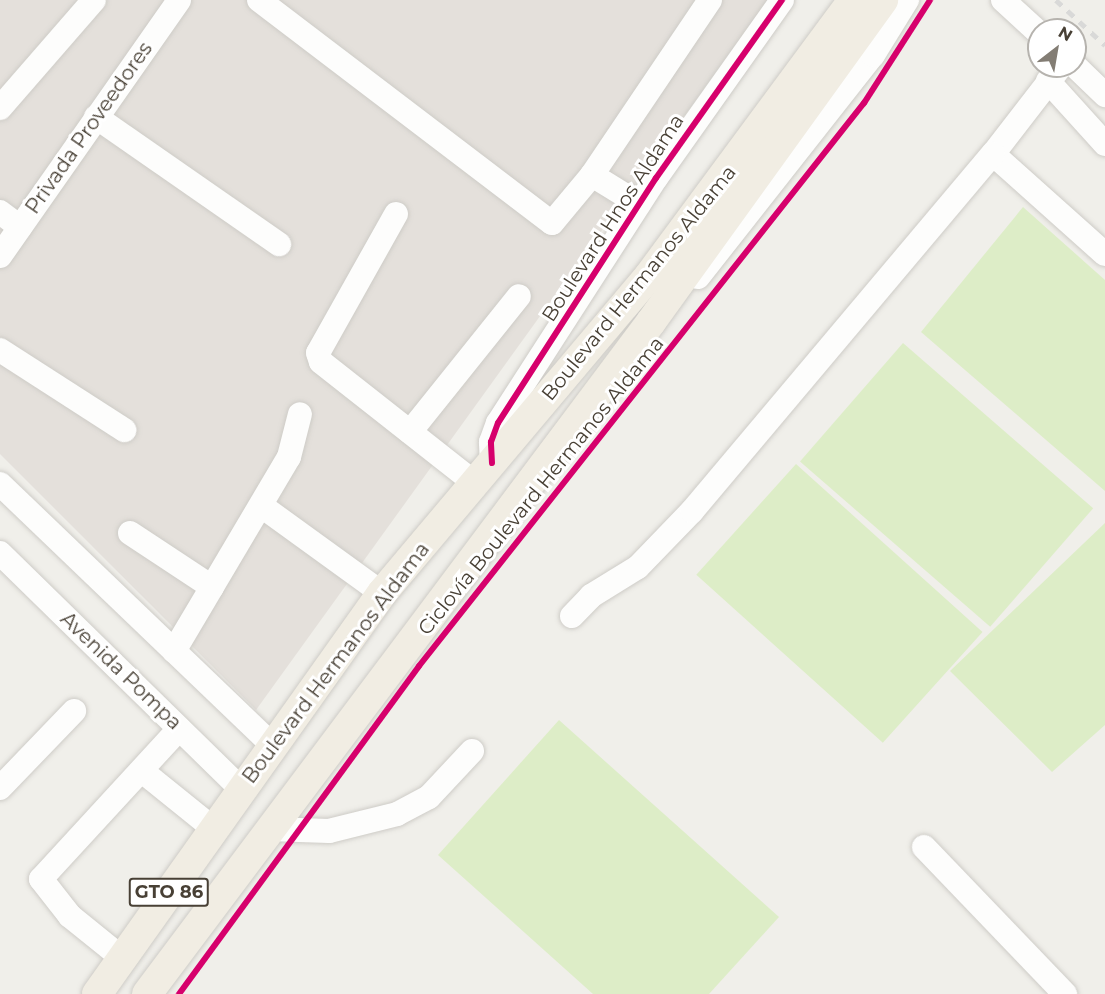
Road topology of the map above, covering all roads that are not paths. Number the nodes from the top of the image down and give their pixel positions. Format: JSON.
{"nodes":[{"id":1,"x":94,"y":0,"type":"edge"},
{"id":2,"x":179,"y":0,"type":"edge"},
{"id":3,"x":710,"y":0,"type":"edge"},
{"id":4,"x":782,"y":0,"type":"edge"},
{"id":5,"x":853,"y":0,"type":"edge"},
{"id":6,"x":883,"y":0,"type":"edge"},
{"id":7,"x":907,"y":0,"type":"edge"},
{"id":8,"x":1003,"y":0,"type":"edge"},
{"id":9,"x":257,"y":1,"type":"edge"},
{"id":10,"x":1027,"y":22,"type":"edge"},
{"id":11,"x":1051,"y":78,"type":"edge"},
{"id":12,"x":1057,"y":78,"type":"edge"},
{"id":13,"x":1087,"y":78,"type":"edge"},
{"id":14,"x":1105,"y":95,"type":"edge"},
{"id":15,"x":0,"y":108,"type":"edge"},
{"id":16,"x":96,"y":117,"type":"junction"},
{"id":17,"x":1105,"y":144,"type":"edge"},
{"id":18,"x":993,"y":154,"type":"junction"},
{"id":19,"x":592,"y":175,"type":"junction"},
{"id":20,"x":639,"y":204,"type":"junction"},
{"id":21,"x":0,"y":212,"type":"edge"},
{"id":22,"x":396,"y":214,"type":"dead end"},
{"id":23,"x":20,"y":227,"type":"junction"},
{"id":24,"x":279,"y":244,"type":"dead end"},
{"id":25,"x":1105,"y":254,"type":"edge"},
{"id":26,"x":0,"y":255,"type":"edge"},
{"id":27,"x":519,"y":296,"type":"dead end"},
{"id":28,"x":651,"y":322,"type":"junction"},
{"id":29,"x":0,"y":350,"type":"edge"},
{"id":30,"x":300,"y":414,"type":"dead end"},
{"id":31,"x":124,"y":430,"type":"dead end"},
{"id":32,"x":410,"y":432,"type":"junction"},
{"id":33,"x":483,"y":472,"type":"junction"},
{"id":34,"x":0,"y":484,"type":"edge"},
{"id":35,"x":263,"y":507,"type":"junction"},
{"id":36,"x":130,"y":533,"type":"dead end"},
{"id":37,"x":0,"y":553,"type":"edge"},
{"id":38,"x":212,"y":586,"type":"junction"},
{"id":39,"x":382,"y":593,"type":"junction"},
{"id":40,"x":572,"y":616,"type":"dead end"},
{"id":41,"x":174,"y":651,"type":"junction"},
{"id":42,"x":74,"y":711,"type":"dead end"},
{"id":43,"x":179,"y":729,"type":"junction"},
{"id":44,"x":472,"y":751,"type":"dead end"},
{"id":45,"x":258,"y":768,"type":"junction"},
{"id":46,"x":142,"y":771,"type":"junction"},
{"id":47,"x":0,"y":788,"type":"edge"},
{"id":48,"x":295,"y":794,"type":"junction"},
{"id":49,"x":269,"y":829,"type":"junction"},
{"id":50,"x":213,"y":830,"type":"junction"},
{"id":51,"x":924,"y":847,"type":"dead end"},
{"id":52,"x":122,"y":958,"type":"junction"},
{"id":53,"x":96,"y":994,"type":"edge"},
{"id":54,"x":147,"y":994,"type":"edge"},
{"id":55,"x":1065,"y":994,"type":"edge"}],
"edges":[{"from":1,"to":15,"type":"street"},
{"from":2,"to":16,"type":"street","name":"Privada Proveedores"},
{"from":3,"to":19,"type":"street"},
{"from":4,"to":20,"type":"street","name":"Boulevard Hnos Aldama"},
{"from":5,"to":33,"type":"main road","name":"Boulevard Hermanos Aldama","number":"GTO 86"},
{"from":6,"to":28,"type":"main road","name":"Boulevard Hermanos Aldama","number":"GTO 86"},
{"from":7,"to":28,"type":"street"},
{"from":8,"to":10,"type":"street"},
{"from":9,"to":19,"type":"street"},
{"from":11,"to":18,"type":"street"},
{"from":12,"to":17,"type":"street"},
{"from":13,"to":14,"type":"street"},
{"from":16,"to":23,"type":"street","name":"Privada Proveedores"},
{"from":16,"to":24,"type":"street"},
{"from":18,"to":25,"type":"street"},
{"from":18,"to":40,"type":"street"},
{"from":19,"to":20,"type":"street"},
{"from":20,"to":33,"type":"street","name":"Boulevard Hnos Aldama"},
{"from":21,"to":23,"type":"street"},
{"from":22,"to":32,"type":"street"},
{"from":23,"to":26,"type":"street","name":"Privada Proveedores"},
{"from":27,"to":32,"type":"street"},
{"from":28,"to":48,"type":"main road","name":"Boulevard Hermanos Aldama","number":"GTO 86"},
{"from":29,"to":31,"type":"street"},
{"from":30,"to":35,"type":"street"},
{"from":32,"to":33,"type":"street"},
{"from":33,"to":39,"type":"main road","name":"Boulevard Hermanos Aldama","number":"GTO 86"},
{"from":34,"to":41,"type":"street"},
{"from":35,"to":38,"type":"street"},
{"from":35,"to":39,"type":"street"},
{"from":36,"to":38,"type":"street"},
{"from":37,"to":43,"type":"street","name":"Avenida Pompa"},
{"from":38,"to":41,"type":"street"},
{"from":39,"to":45,"type":"main road","name":"Boulevard Hermanos Aldama","number":"GTO 86"},
{"from":41,"to":45,"type":"street"},
{"from":42,"to":47,"type":"street"},
{"from":43,"to":45,"type":"street","name":"Avenida Pompa"},
{"from":43,"to":46,"type":"street"},
{"from":44,"to":49,"type":"street"},
{"from":45,"to":48,"type":"main road"},
{"from":45,"to":50,"type":"main road","name":"Boulevard Hermanos Aldama","number":"GTO 86"},
{"from":46,"to":50,"type":"street"},
{"from":46,"to":52,"type":"street"},
{"from":48,"to":49,"type":"main road","name":"Boulevard Hermanos Aldama","number":"GTO 86"},
{"from":49,"to":54,"type":"main road","name":"Boulevard Hermanos Aldama","number":"GTO 86"},
{"from":50,"to":52,"type":"main road","name":"Boulevard Hermanos Aldama","number":"GTO 86"},
{"from":51,"to":55,"type":"street"},
{"from":52,"to":53,"type":"main road","name":"Boulevard Hermanos Aldama","number":"GTO 86"}]}
